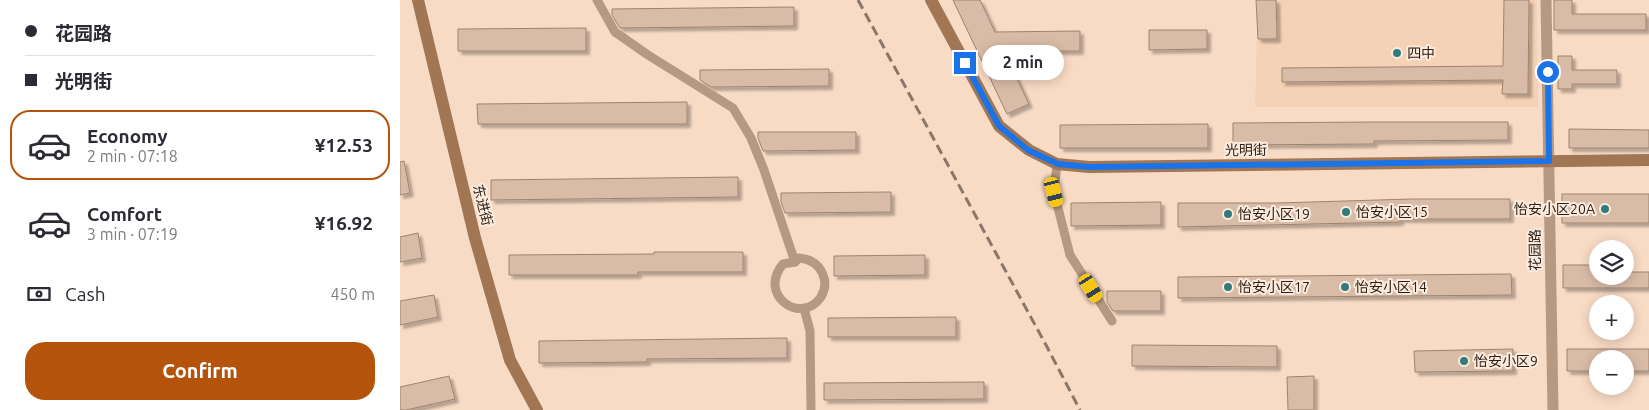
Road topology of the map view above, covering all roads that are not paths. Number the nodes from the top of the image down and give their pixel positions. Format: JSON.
{"nodes":[{"id":1,"x":418,"y":0,"type":"edge"},
{"id":2,"x":597,"y":0,"type":"edge"},
{"id":3,"x":931,"y":0,"type":"edge"},
{"id":4,"x":1546,"y":0,"type":"edge"},
{"id":5,"x":1649,"y":160,"type":"edge"},
{"id":6,"x":1549,"y":161,"type":"junction"},
{"id":7,"x":1058,"y":164,"type":"junction"},
{"id":8,"x":795,"y":262,"type":"junction"},
{"id":9,"x":804,"y":308,"type":"junction"},
{"id":10,"x":1112,"y":321,"type":"dead end"},
{"id":11,"x":537,"y":410,"type":"edge"},
{"id":12,"x":811,"y":410,"type":"edge"},
{"id":13,"x":1553,"y":410,"type":"edge"}],
"edges":[{"from":1,"to":11,"type":"main road","name":"东进街"},
{"from":2,"to":8,"type":"street"},
{"from":3,"to":7,"type":"main road","name":"光明街"},
{"from":4,"to":6,"type":"street","name":"花园路"},
{"from":5,"to":6,"type":"main road","name":"光明街"},
{"from":6,"to":7,"type":"main road","name":"光明街"},
{"from":6,"to":13,"type":"street","name":"花园路"},
{"from":7,"to":10,"type":"street"},
{"from":8,"to":9,"type":"street"},
{"from":8,"to":9,"type":"street"},
{"from":9,"to":12,"type":"street"}]}
